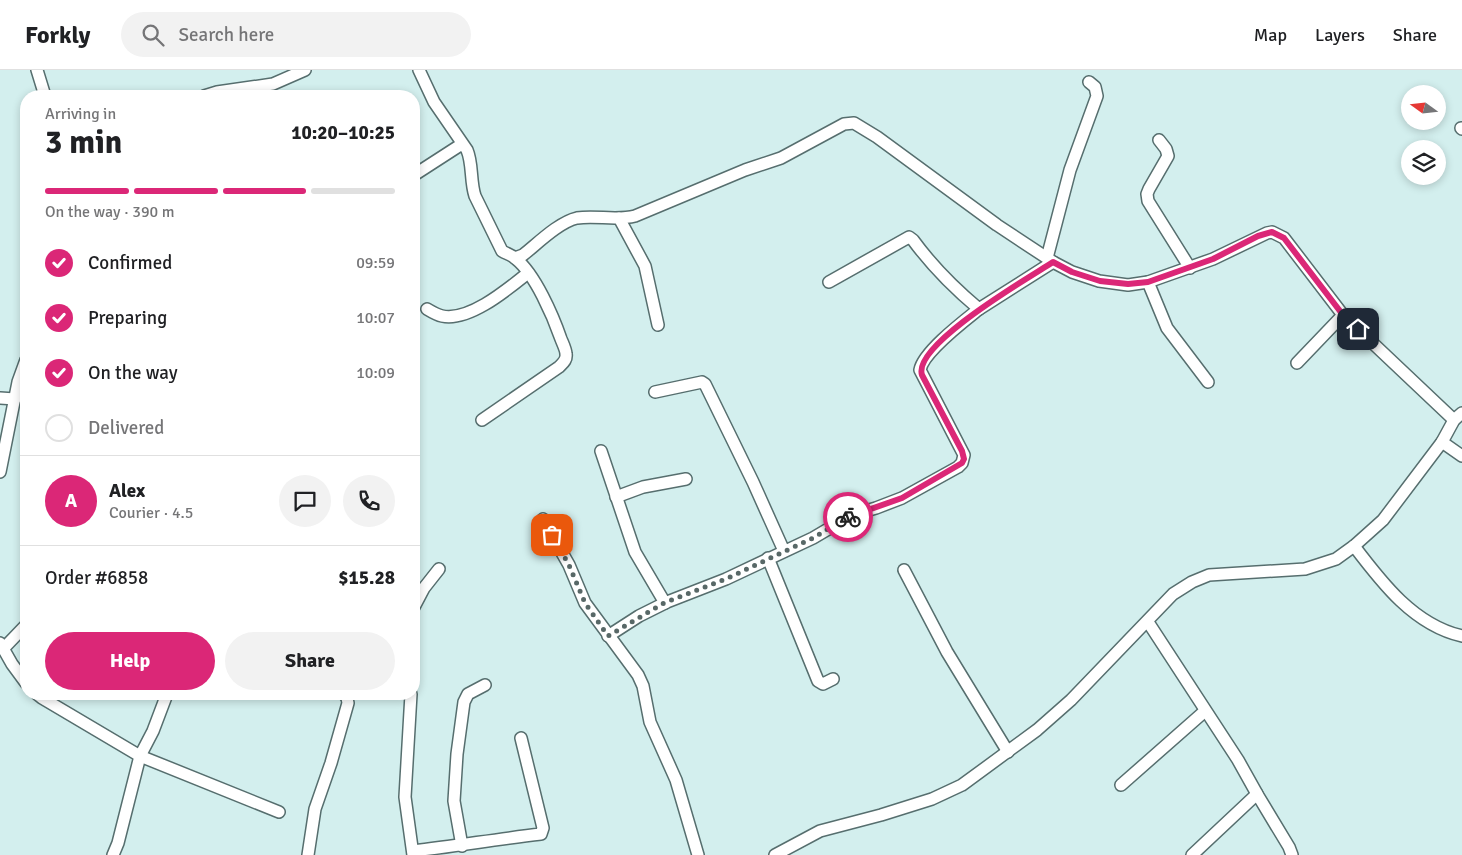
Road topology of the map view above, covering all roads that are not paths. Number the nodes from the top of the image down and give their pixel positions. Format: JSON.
{"nodes":[{"id":1,"x":38,"y":70,"type":"edge"},
{"id":2,"x":306,"y":70,"type":"edge"},
{"id":3,"x":419,"y":70,"type":"edge"},
{"id":4,"x":1089,"y":82,"type":"dead end"},
{"id":5,"x":43,"y":90,"type":"edge"},
{"id":6,"x":231,"y":90,"type":"edge"},
{"id":7,"x":1159,"y":140,"type":"dead end"},
{"id":8,"x":462,"y":144,"type":"junction"},
{"id":9,"x":420,"y":171,"type":"edge"},
{"id":10,"x":619,"y":218,"type":"junction"},
{"id":11,"x":515,"y":258,"type":"junction"},
{"id":12,"x":1050,"y":260,"type":"junction"},
{"id":13,"x":1190,"y":268,"type":"junction"},
{"id":14,"x":528,"y":273,"type":"junction"},
{"id":15,"x":830,"y":282,"type":"dead end"},
{"id":16,"x":1148,"y":282,"type":"junction"},
{"id":17,"x":427,"y":309,"type":"dead end"},
{"id":18,"x":979,"y":309,"type":"junction"},
{"id":19,"x":1343,"y":315,"type":"junction"},
{"id":20,"x":658,"y":325,"type":"dead end"},
{"id":21,"x":1297,"y":363,"type":"dead end"},
{"id":22,"x":20,"y":381,"type":"edge"},
{"id":23,"x":1208,"y":382,"type":"dead end"},
{"id":24,"x":655,"y":392,"type":"dead end"},
{"id":25,"x":0,"y":398,"type":"edge"},
{"id":26,"x":15,"y":398,"type":"junction"},
{"id":27,"x":1458,"y":416,"type":"edge"},
{"id":28,"x":482,"y":420,"type":"dead end"},
{"id":29,"x":1442,"y":442,"type":"junction"},
{"id":30,"x":601,"y":451,"type":"dead end"},
{"id":31,"x":1462,"y":456,"type":"edge"},
{"id":32,"x":0,"y":472,"type":"edge"},
{"id":33,"x":686,"y":479,"type":"dead end"},
{"id":34,"x":616,"y":497,"type":"junction"},
{"id":35,"x":543,"y":519,"type":"dead end"},
{"id":36,"x":1354,"y":546,"type":"junction"},
{"id":37,"x":784,"y":551,"type":"junction"},
{"id":38,"x":768,"y":558,"type":"junction"},
{"id":39,"x":439,"y":568,"type":"dead end"},
{"id":40,"x":904,"y":570,"type":"dead end"},
{"id":41,"x":420,"y":596,"type":"edge"},
{"id":42,"x":664,"y":603,"type":"junction"},
{"id":43,"x":1148,"y":622,"type":"junction"},
{"id":44,"x":20,"y":630,"type":"edge"},
{"id":45,"x":608,"y":636,"type":"junction"},
{"id":46,"x":1462,"y":636,"type":"edge"},
{"id":47,"x":1,"y":646,"type":"edge"},
{"id":48,"x":20,"y":675,"type":"edge"},
{"id":49,"x":833,"y":680,"type":"dead end"},
{"id":50,"x":485,"y":685,"type":"dead end"},
{"id":51,"x":45,"y":700,"type":"edge"},
{"id":52,"x":165,"y":700,"type":"edge"},
{"id":53,"x":347,"y":700,"type":"edge"},
{"id":54,"x":411,"y":700,"type":"edge"},
{"id":55,"x":1205,"y":711,"type":"junction"},
{"id":56,"x":520,"y":738,"type":"dead end"},
{"id":57,"x":1008,"y":752,"type":"junction"},
{"id":58,"x":140,"y":756,"type":"junction"},
{"id":59,"x":1120,"y":785,"type":"dead end"},
{"id":60,"x":1257,"y":794,"type":"junction"},
{"id":61,"x":279,"y":812,"type":"dead end"},
{"id":62,"x":462,"y":846,"type":"junction"},
{"id":63,"x":413,"y":853,"type":"edge"},
{"id":64,"x":113,"y":855,"type":"edge"},
{"id":65,"x":308,"y":855,"type":"edge"},
{"id":66,"x":698,"y":855,"type":"edge"},
{"id":67,"x":775,"y":855,"type":"edge"},
{"id":68,"x":1192,"y":855,"type":"edge"},
{"id":69,"x":1292,"y":855,"type":"edge"}],
"edges":[{"from":1,"to":5,"type":"street"},
{"from":2,"to":6,"type":"street"},
{"from":3,"to":8,"type":"street"},
{"from":4,"to":12,"type":"street"},
{"from":7,"to":13,"type":"street"},
{"from":8,"to":9,"type":"street"},
{"from":8,"to":11,"type":"street"},
{"from":10,"to":11,"type":"street"},
{"from":10,"to":12,"type":"street"},
{"from":10,"to":20,"type":"street"},
{"from":11,"to":14,"type":"street"},
{"from":12,"to":16,"type":"street"},
{"from":12,"to":18,"type":"street"},
{"from":13,"to":16,"type":"street"},
{"from":13,"to":19,"type":"street"},
{"from":14,"to":17,"type":"street"},
{"from":14,"to":28,"type":"street"},
{"from":15,"to":18,"type":"street"},
{"from":16,"to":23,"type":"street"},
{"from":18,"to":37,"type":"street"},
{"from":19,"to":21,"type":"street"},
{"from":19,"to":27,"type":"street"},
{"from":22,"to":26,"type":"street"},
{"from":24,"to":37,"type":"street"},
{"from":25,"to":26,"type":"street"},
{"from":26,"to":32,"type":"street"},
{"from":27,"to":29,"type":"street"},
{"from":29,"to":31,"type":"street"},
{"from":29,"to":36,"type":"street"},
{"from":30,"to":34,"type":"street"},
{"from":33,"to":34,"type":"street"},
{"from":34,"to":42,"type":"street"},
{"from":35,"to":45,"type":"street"},
{"from":36,"to":43,"type":"street"},
{"from":36,"to":46,"type":"street"},
{"from":37,"to":38,"type":"street"},
{"from":38,"to":42,"type":"street"},
{"from":38,"to":49,"type":"street"},
{"from":39,"to":41,"type":"street"},
{"from":40,"to":57,"type":"street"},
{"from":42,"to":45,"type":"street"},
{"from":43,"to":55,"type":"street"},
{"from":43,"to":57,"type":"street"},
{"from":44,"to":47,"type":"street"},
{"from":45,"to":66,"type":"street"},
{"from":47,"to":48,"type":"street"},
{"from":50,"to":62,"type":"street"},
{"from":51,"to":58,"type":"street"},
{"from":52,"to":58,"type":"street"},
{"from":53,"to":65,"type":"street"},
{"from":54,"to":63,"type":"street"},
{"from":55,"to":59,"type":"street"},
{"from":55,"to":60,"type":"street"},
{"from":56,"to":62,"type":"street"},
{"from":57,"to":67,"type":"street"},
{"from":58,"to":61,"type":"street"},
{"from":58,"to":64,"type":"street"},
{"from":60,"to":68,"type":"street"},
{"from":60,"to":69,"type":"street"},
{"from":62,"to":63,"type":"street"}]}
